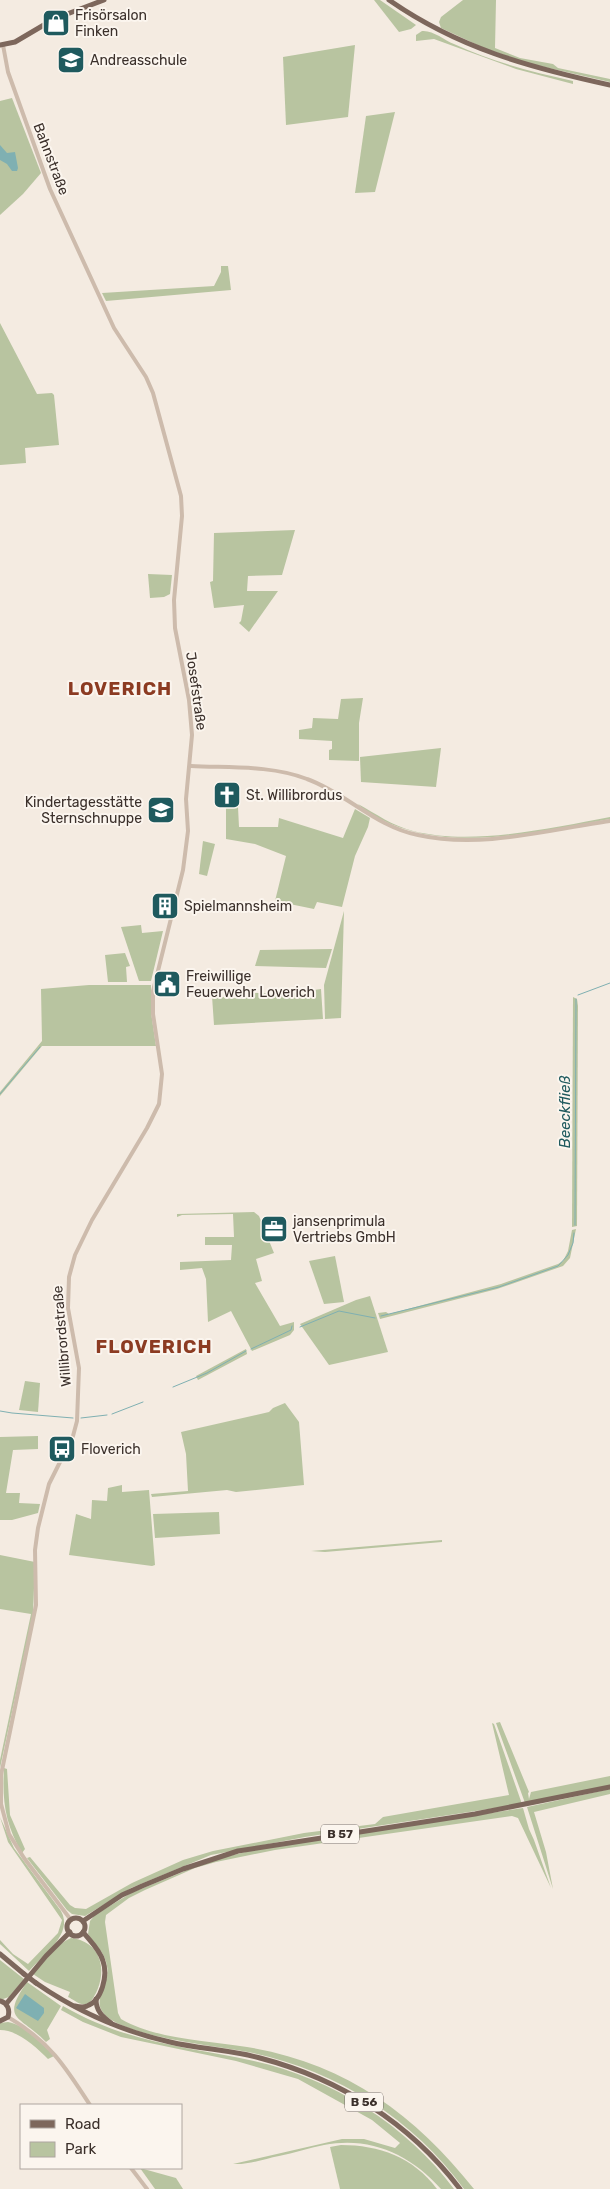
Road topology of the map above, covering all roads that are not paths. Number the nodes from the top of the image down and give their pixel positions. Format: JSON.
{"nodes":[{"id":1,"x":104,"y":0,"type":"edge"},
{"id":2,"x":389,"y":0,"type":"edge"},
{"id":3,"x":2,"y":45,"type":"edge"},
{"id":4,"x":610,"y":85,"type":"edge"},
{"id":5,"x":167,"y":443,"type":"joint"},
{"id":6,"x":191,"y":766,"type":"junction"},
{"id":7,"x":610,"y":821,"type":"edge"},
{"id":8,"x":156,"y":1030,"type":"joint"},
{"id":9,"x":610,"y":1787,"type":"edge"},
{"id":10,"x":71,"y":1920,"type":"junction"},
{"id":11,"x":83,"y":1921,"type":"junction"},
{"id":12,"x":70,"y":1932,"type":"junction"},
{"id":13,"x":83,"y":1932,"type":"junction"},
{"id":14,"x":0,"y":1954,"type":"edge"},
{"id":15,"x":96,"y":1999,"type":"junction"},
{"id":16,"x":0,"y":2001,"type":"edge"},
{"id":17,"x":6,"y":2004,"type":"junction"},
{"id":18,"x":70,"y":2005,"type":"junction"},
{"id":19,"x":8,"y":2017,"type":"junction"},
{"id":20,"x":0,"y":2021,"type":"edge"},
{"id":21,"x":116,"y":2027,"type":"junction"},
{"id":22,"x":89,"y":2104,"type":"edge"},
{"id":23,"x":132,"y":2169,"type":"edge"},
{"id":24,"x":147,"y":2189,"type":"edge"},
{"id":25,"x":460,"y":2189,"type":"edge"}],
"edges":[{"from":1,"to":3,"type":"main road"},
{"from":2,"to":4,"type":"main road"},
{"from":3,"to":5,"type":"street","name":"Bahnstraße"},
{"from":5,"to":6,"type":"street","name":"Josefstraße"},
{"from":6,"to":7,"type":"street"},
{"from":6,"to":8,"type":"street","name":"Josefstraße"},
{"from":8,"to":10,"type":"street","name":"Willibrordstraße"},
{"from":9,"to":11,"type":"main road","number":"B 57"},
{"from":10,"to":11,"type":"main road"},
{"from":10,"to":12,"type":"main road"},
{"from":11,"to":13,"type":"main road"},
{"from":12,"to":13,"type":"main road"},
{"from":12,"to":17,"type":"main road"},
{"from":13,"to":15,"type":"main road"},
{"from":14,"to":18,"type":"main road","number":"B 56","bridge":true},
{"from":15,"to":18,"type":"main road"},
{"from":15,"to":21,"type":"main road","number":"B 56"},
{"from":16,"to":17,"type":"main road"},
{"from":17,"to":19,"type":"main road"},
{"from":18,"to":21,"type":"main road","number":"B 56"},
{"from":19,"to":20,"type":"main road"},
{"from":19,"to":22,"type":"street"},
{"from":21,"to":25,"type":"main road","number":"B 56"},
{"from":23,"to":24,"type":"street"}]}
